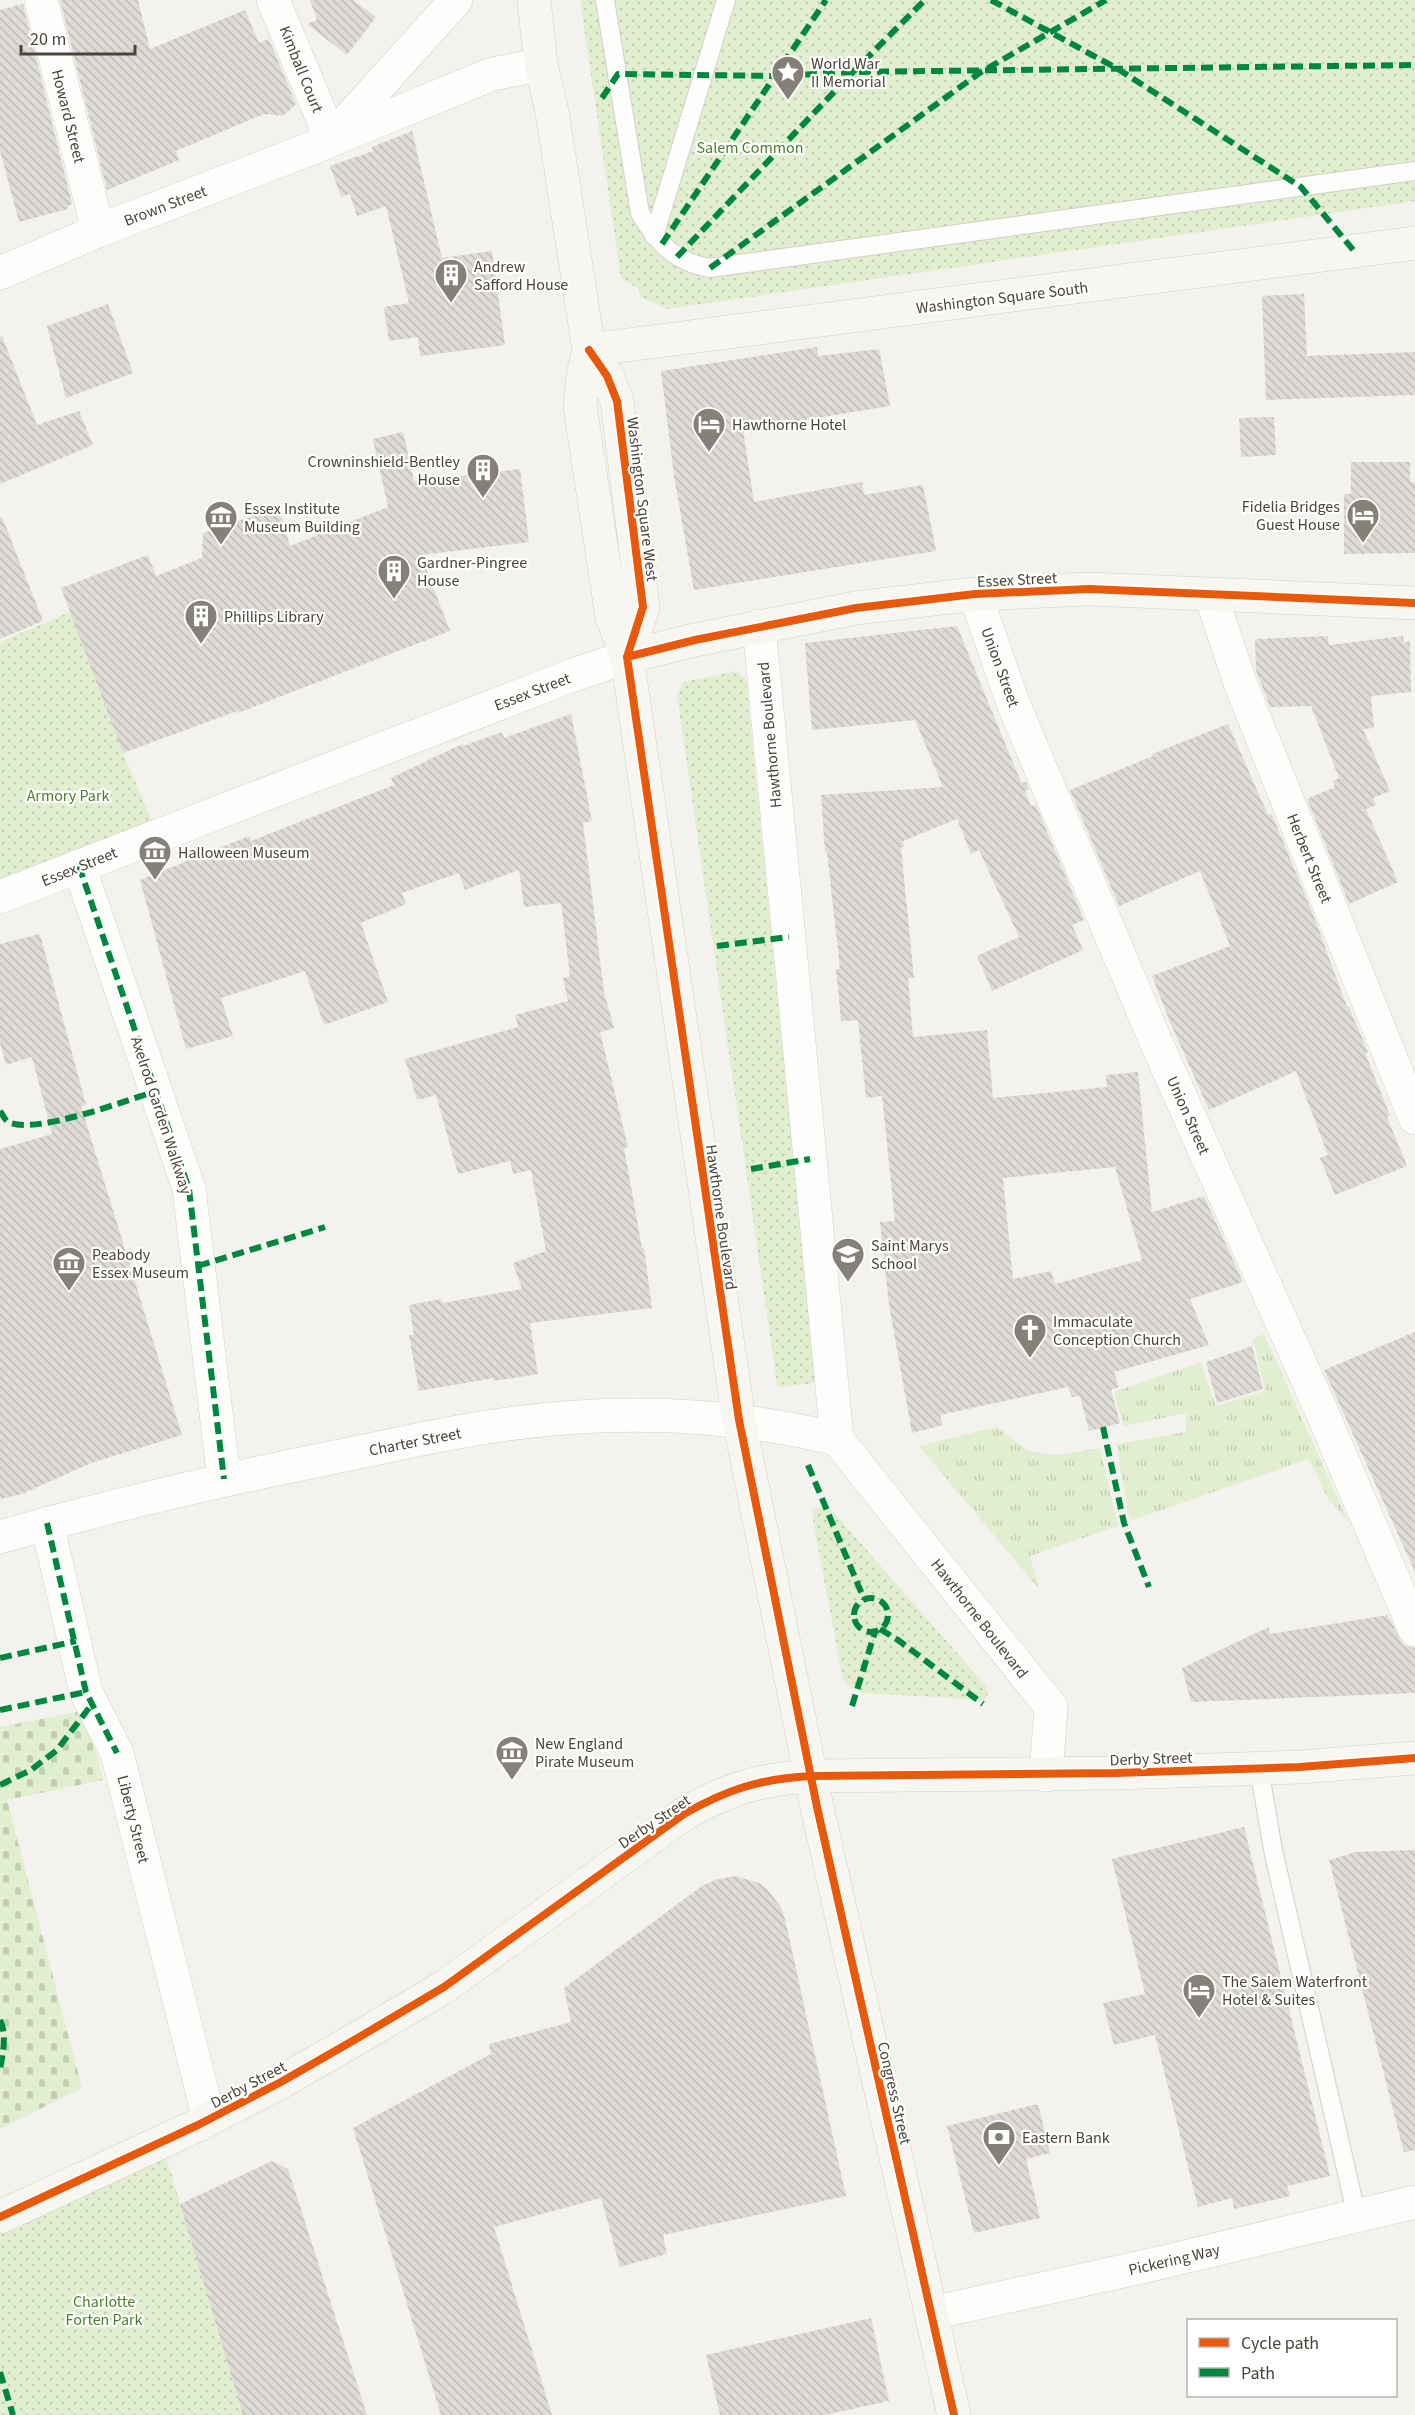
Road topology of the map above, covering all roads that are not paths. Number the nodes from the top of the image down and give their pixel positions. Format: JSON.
{"nodes":[{"id":1,"x":41,"y":0,"type":"edge"},
{"id":2,"x":273,"y":0,"type":"edge"},
{"id":3,"x":456,"y":0,"type":"edge"},
{"id":4,"x":534,"y":0,"type":"edge"},
{"id":5,"x":605,"y":0,"type":"edge"},
{"id":6,"x":726,"y":0,"type":"edge"},
{"id":7,"x":541,"y":65,"type":"junction"},
{"id":8,"x":331,"y":139,"type":"junction"},
{"id":9,"x":1415,"y":171,"type":"edge"},
{"id":10,"x":98,"y":231,"type":"junction"},
{"id":11,"x":654,"y":236,"type":"junction"},
{"id":12,"x":1415,"y":243,"type":"edge"},
{"id":13,"x":0,"y":273,"type":"edge"},
{"id":14,"x":589,"y":350,"type":"junction"},
{"id":15,"x":975,"y":594,"type":"junction"},
{"id":16,"x":1211,"y":596,"type":"junction"},
{"id":17,"x":1415,"y":603,"type":"edge"},
{"id":18,"x":759,"y":626,"type":"junction"},
{"id":19,"x":627,"y":657,"type":"junction"},
{"id":20,"x":79,"y":866,"type":"junction"},
{"id":21,"x":0,"y":897,"type":"edge"},
{"id":22,"x":1415,"y":1118,"type":"edge"},
{"id":23,"x":739,"y":1420,"type":"junction"},
{"id":24,"x":837,"y":1439,"type":"junction"},
{"id":25,"x":225,"y":1479,"type":"junction"},
{"id":26,"x":47,"y":1523,"type":"junction"},
{"id":27,"x":0,"y":1537,"type":"edge"},
{"id":28,"x":1415,"y":1630,"type":"edge"},
{"id":29,"x":1415,"y":1758,"type":"edge"},
{"id":30,"x":1259,"y":1768,"type":"junction"},
{"id":31,"x":1046,"y":1775,"type":"junction"},
{"id":32,"x":811,"y":1776,"type":"junction"},
{"id":33,"x":209,"y":2119,"type":"junction"},
{"id":34,"x":1415,"y":2202,"type":"edge"},
{"id":35,"x":0,"y":2217,"type":"edge"},
{"id":36,"x":1357,"y":2217,"type":"junction"},
{"id":37,"x":932,"y":2313,"type":"junction"},
{"id":38,"x":954,"y":2415,"type":"edge"}],
"edges":[{"from":1,"to":10,"type":"street","name":"Howard Street"},
{"from":2,"to":8,"type":"street","name":"Kimball Court"},
{"from":3,"to":8,"type":"street","name":"Brown Street"},
{"from":4,"to":7,"type":"main road","name":"Washington Square West"},
{"from":5,"to":11,"type":"lane"},
{"from":6,"to":11,"type":"lane"},
{"from":7,"to":8,"type":"street","name":"Brown Street"},
{"from":7,"to":14,"type":"main road","name":"Washington Square West"},
{"from":8,"to":10,"type":"street","name":"Brown Street"},
{"from":9,"to":11,"type":"lane"},
{"from":10,"to":13,"type":"street","name":"Brown Street"},
{"from":12,"to":14,"type":"main road","name":"Washington Square South"},
{"from":14,"to":19,"type":"main road","name":"Washington Square West"},
{"from":15,"to":16,"type":"main road","name":"Essex Street"},
{"from":15,"to":18,"type":"main road","name":"Essex Street"},
{"from":15,"to":28,"type":"street","name":"Union Street"},
{"from":16,"to":17,"type":"main road","name":"Essex Street"},
{"from":16,"to":22,"type":"street","name":"Herbert Street"},
{"from":18,"to":19,"type":"main road","name":"Essex Street"},
{"from":18,"to":24,"type":"street","name":"Hawthorne Boulevard"},
{"from":19,"to":20,"type":"street","name":"Essex Street"},
{"from":19,"to":23,"type":"main road","name":"Hawthorne Boulevard"},
{"from":20,"to":21,"type":"street","name":"Essex Street"},
{"from":20,"to":25,"type":"street","name":"Axelrod Garden Walkway"},
{"from":23,"to":24,"type":"street","name":"Charter Street"},
{"from":23,"to":25,"type":"street","name":"Charter Street"},
{"from":23,"to":32,"type":"main road","name":"Hawthorne Boulevard"},
{"from":24,"to":31,"type":"street","name":"Hawthorne Boulevard"},
{"from":25,"to":26,"type":"street","name":"Charter Street"},
{"from":26,"to":27,"type":"street","name":"Charter Street"},
{"from":26,"to":33,"type":"street","name":"Liberty Street"},
{"from":29,"to":30,"type":"main road","name":"Derby Street"},
{"from":30,"to":31,"type":"main road","name":"Derby Street"},
{"from":30,"to":36,"type":"lane"},
{"from":31,"to":32,"type":"main road","name":"Derby Street"},
{"from":32,"to":33,"type":"main road","name":"Derby Street"},
{"from":32,"to":37,"type":"main road","name":"Congress Street"},
{"from":33,"to":35,"type":"main road","name":"Derby Street"},
{"from":34,"to":36,"type":"street","name":"Pickering Way"},
{"from":36,"to":37,"type":"street","name":"Pickering Way"},
{"from":37,"to":38,"type":"main road","name":"Congress Street"}]}
